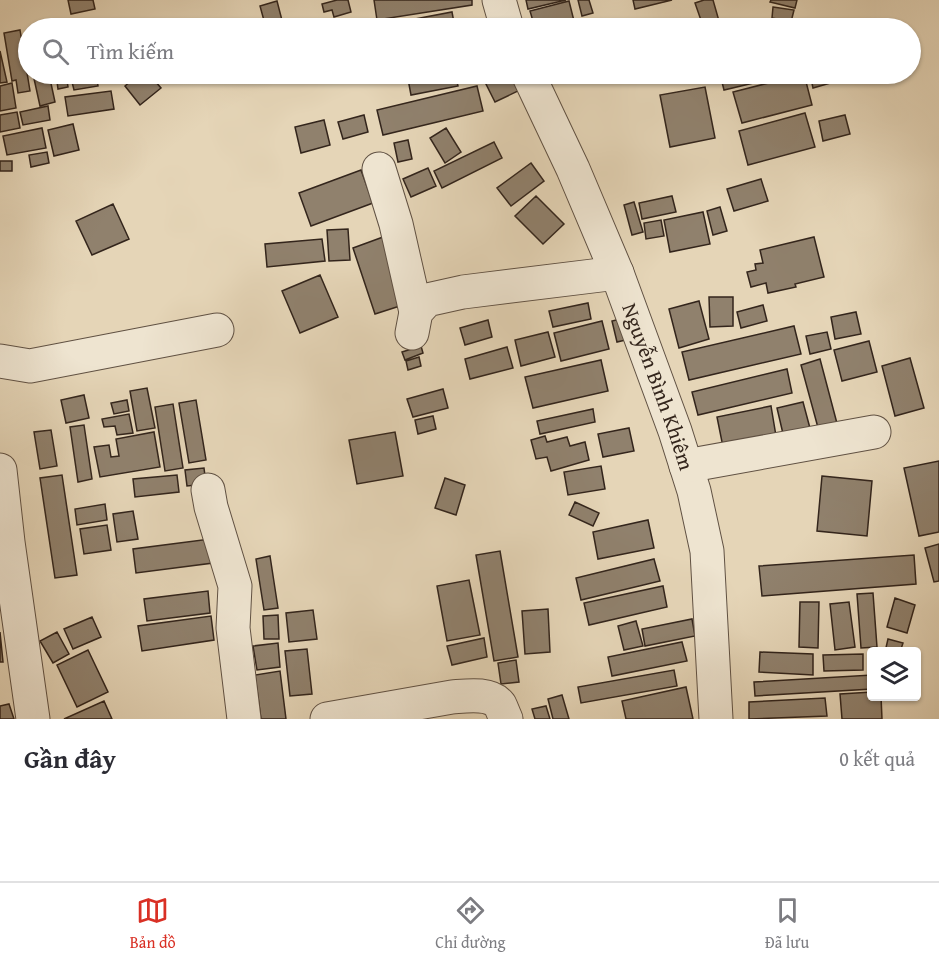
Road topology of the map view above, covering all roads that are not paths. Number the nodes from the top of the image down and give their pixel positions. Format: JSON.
{"nodes":[{"id":1,"x":499,"y":0,"type":"edge"},
{"id":2,"x":504,"y":18,"type":"edge"},
{"id":3,"x":533,"y":84,"type":"edge"},
{"id":4,"x":379,"y":169,"type":"dead end"},
{"id":5,"x":617,"y":273,"type":"junction"},
{"id":6,"x":217,"y":330,"type":"dead end"},
{"id":7,"x":0,"y":361,"type":"edge"},
{"id":8,"x":874,"y":432,"type":"dead end"},
{"id":9,"x":686,"y":466,"type":"junction"},
{"id":10,"x":0,"y":470,"type":"edge"},
{"id":11,"x":208,"y":490,"type":"dead end"},
{"id":12,"x":33,"y":719,"type":"edge"},
{"id":13,"x":244,"y":719,"type":"edge"},
{"id":14,"x":327,"y":719,"type":"edge"},
{"id":15,"x":506,"y":719,"type":"edge"},
{"id":16,"x":716,"y":719,"type":"edge"}],
"edges":[{"from":1,"to":2,"type":"street"},
{"from":3,"to":5,"type":"street","name":"Nguyễn Bình Khiêm"},
{"from":4,"to":5,"type":"street"},
{"from":5,"to":9,"type":"street","name":"Nguyễn Bình Khiêm"},
{"from":6,"to":7,"type":"street"},
{"from":8,"to":9,"type":"street"},
{"from":9,"to":16,"type":"street","name":"Nguyễn Bình Khiêm"},
{"from":10,"to":12,"type":"street"},
{"from":11,"to":13,"type":"street"},
{"from":14,"to":15,"type":"street"}]}
